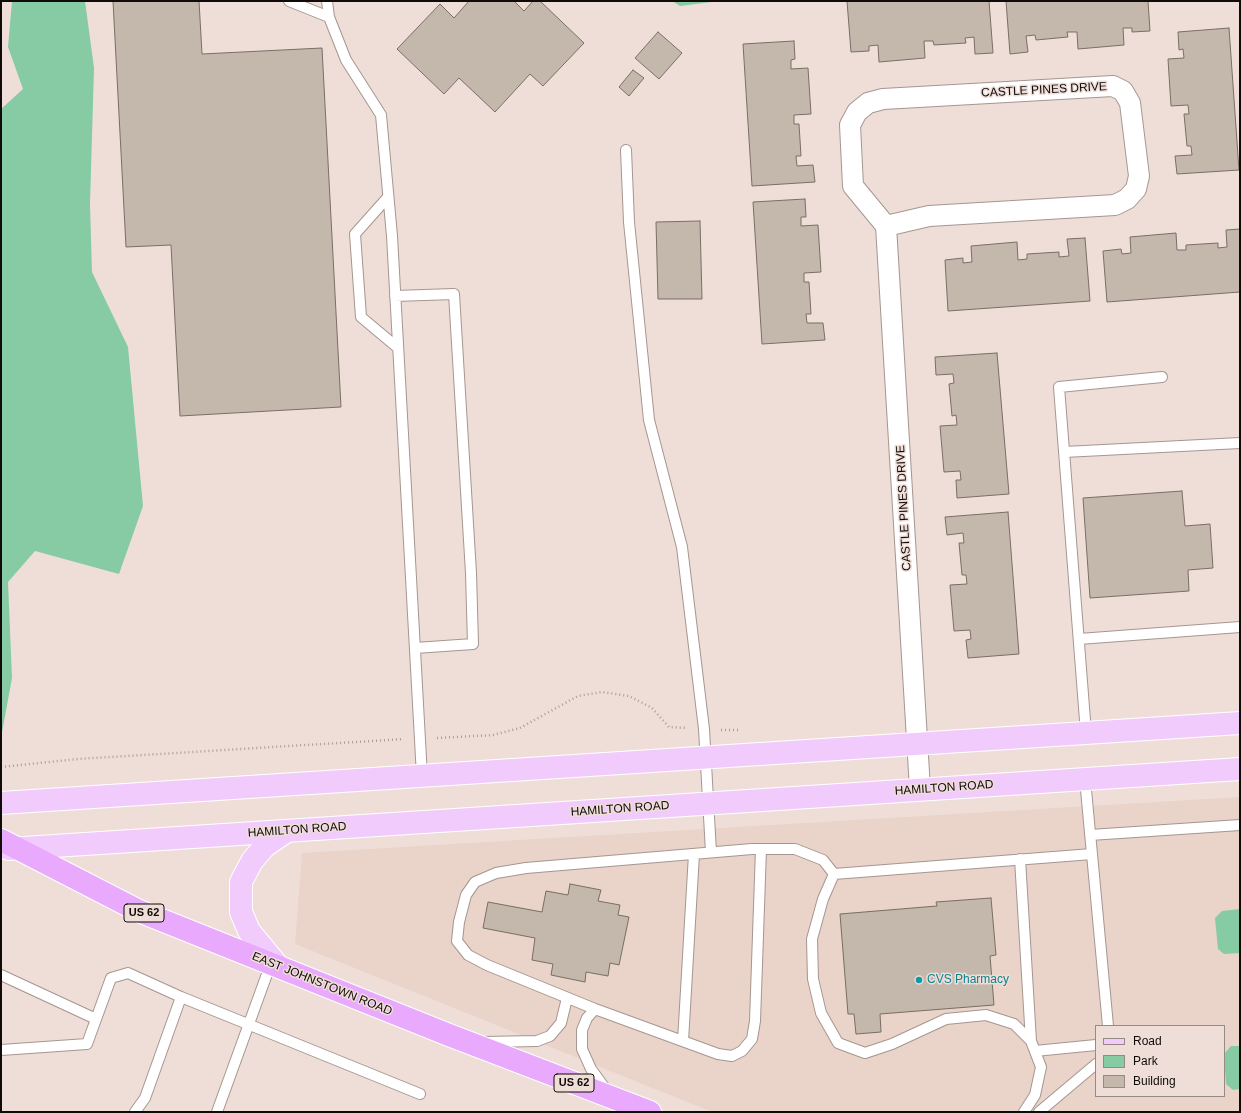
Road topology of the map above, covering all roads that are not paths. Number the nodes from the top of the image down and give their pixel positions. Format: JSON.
{"nodes":[{"id":1,"x":289,"y":1,"type":"edge"},
{"id":2,"x":327,"y":1,"type":"edge"},
{"id":3,"x":329,"y":16,"type":"junction"},
{"id":4,"x":626,"y":150,"type":"dead end"},
{"id":5,"x":388,"y":197,"type":"junction"},
{"id":6,"x":886,"y":226,"type":"junction"},
{"id":7,"x":395,"y":296,"type":"junction"},
{"id":8,"x":398,"y":348,"type":"junction"},
{"id":9,"x":1162,"y":377,"type":"dead end"},
{"id":10,"x":1240,"y":443,"type":"edge"},
{"id":11,"x":1064,"y":452,"type":"junction"},
{"id":12,"x":1240,"y":627,"type":"edge"},
{"id":13,"x":1079,"y":639,"type":"junction"},
{"id":14,"x":415,"y":648,"type":"junction"},
{"id":15,"x":1240,"y":723,"type":"edge"},
{"id":16,"x":1086,"y":733,"type":"junction"},
{"id":17,"x":919,"y":744,"type":"junction"},
{"id":18,"x":706,"y":757,"type":"junction"},
{"id":19,"x":1240,"y":769,"type":"edge"},
{"id":20,"x":422,"y":776,"type":"junction"},
{"id":21,"x":1085,"y":779,"type":"junction"},
{"id":22,"x":920,"y":789,"type":"junction"},
{"id":23,"x":1,"y":803,"type":"edge"},
{"id":24,"x":708,"y":803,"type":"junction"},
{"id":25,"x":1240,"y":825,"type":"edge"},
{"id":26,"x":287,"y":831,"type":"junction"},
{"id":27,"x":1090,"y":835,"type":"junction"},
{"id":28,"x":6,"y":846,"type":"edge"},
{"id":29,"x":761,"y":849,"type":"junction"},
{"id":30,"x":711,"y":852,"type":"junction"},
{"id":31,"x":694,"y":854,"type":"junction"},
{"id":32,"x":1092,"y":854,"type":"junction"},
{"id":33,"x":1020,"y":859,"type":"junction"},
{"id":34,"x":834,"y":874,"type":"junction"},
{"id":35,"x":275,"y":965,"type":"junction"},
{"id":36,"x":1,"y":975,"type":"edge"},
{"id":37,"x":181,"y":997,"type":"junction"},
{"id":38,"x":567,"y":998,"type":"junction"},
{"id":39,"x":595,"y":1010,"type":"junction"},
{"id":40,"x":96,"y":1019,"type":"junction"},
{"id":41,"x":1108,"y":1025,"type":"edge"},
{"id":42,"x":250,"y":1026,"type":"junction"},
{"id":43,"x":683,"y":1040,"type":"junction"},
{"id":44,"x":1031,"y":1040,"type":"junction"},
{"id":45,"x":469,"y":1042,"type":"junction"},
{"id":46,"x":1095,"y":1045,"type":"edge"},
{"id":47,"x":1,"y":1050,"type":"edge"},
{"id":48,"x":1035,"y":1051,"type":"junction"},
{"id":49,"x":1095,"y":1065,"type":"edge"},
{"id":50,"x":420,"y":1094,"type":"dead end"},
{"id":51,"x":612,"y":1097,"type":"junction"},
{"id":52,"x":135,"y":1112,"type":"edge"},
{"id":53,"x":217,"y":1112,"type":"edge"},
{"id":54,"x":650,"y":1112,"type":"edge"},
{"id":55,"x":1024,"y":1112,"type":"edge"},
{"id":56,"x":1039,"y":1112,"type":"edge"}],
"edges":[{"from":1,"to":3,"type":"lane"},
{"from":2,"to":3,"type":"lane"},
{"from":3,"to":5,"type":"lane"},
{"from":4,"to":18,"type":"lane"},
{"from":5,"to":7,"type":"lane"},
{"from":5,"to":8,"type":"lane"},
{"from":6,"to":6,"type":"street","name":"CASTLE PINES DRIVE"},
{"from":6,"to":17,"type":"street","name":"CASTLE PINES DRIVE"},
{"from":7,"to":8,"type":"lane"},
{"from":7,"to":14,"type":"lane"},
{"from":8,"to":14,"type":"lane"},
{"from":9,"to":11,"type":"lane"},
{"from":10,"to":11,"type":"lane"},
{"from":11,"to":13,"type":"lane"},
{"from":12,"to":13,"type":"lane"},
{"from":13,"to":16,"type":"lane"},
{"from":14,"to":20,"type":"lane"},
{"from":15,"to":16,"type":"main road"},
{"from":16,"to":17,"type":"main road"},
{"from":17,"to":18,"type":"main road"},
{"from":17,"to":22,"type":"street","name":"CASTLE PINES DRIVE"},
{"from":18,"to":20,"type":"main road"},
{"from":18,"to":24,"type":"lane"},
{"from":19,"to":21,"type":"main road","name":"HAMILTON ROAD"},
{"from":20,"to":23,"type":"main road"},
{"from":21,"to":22,"type":"main road","name":"HAMILTON ROAD"},
{"from":21,"to":27,"type":"lane"},
{"from":22,"to":24,"type":"main road","name":"HAMILTON ROAD"},
{"from":24,"to":26,"type":"main road","name":"HAMILTON ROAD"},
{"from":24,"to":30,"type":"lane"},
{"from":25,"to":27,"type":"lane"},
{"from":26,"to":28,"type":"main road","name":"HAMILTON ROAD"},
{"from":26,"to":35,"type":"main road"},
{"from":27,"to":32,"type":"lane"},
{"from":28,"to":35,"type":"highway","name":"EAST JOHNSTOWN ROAD","number":"US 62"},
{"from":29,"to":30,"type":"lane"},
{"from":29,"to":34,"type":"lane"},
{"from":29,"to":43,"type":"lane"},
{"from":30,"to":31,"type":"lane"},
{"from":31,"to":38,"type":"lane"},
{"from":31,"to":43,"type":"lane"},
{"from":32,"to":33,"type":"lane"},
{"from":32,"to":41,"type":"lane"},
{"from":33,"to":34,"type":"lane"},
{"from":33,"to":44,"type":"lane"},
{"from":34,"to":44,"type":"lane"},
{"from":35,"to":42,"type":"lane"},
{"from":35,"to":45,"type":"highway","name":"EAST JOHNSTOWN ROAD","number":"US 62"},
{"from":36,"to":40,"type":"lane"},
{"from":37,"to":40,"type":"lane"},
{"from":37,"to":42,"type":"lane"},
{"from":37,"to":52,"type":"lane"},
{"from":38,"to":39,"type":"lane"},
{"from":38,"to":45,"type":"lane"},
{"from":39,"to":43,"type":"lane"},
{"from":39,"to":51,"type":"lane"},
{"from":40,"to":47,"type":"lane"},
{"from":42,"to":50,"type":"lane"},
{"from":42,"to":53,"type":"lane"},
{"from":44,"to":48,"type":"lane"},
{"from":45,"to":51,"type":"highway","name":"EAST JOHNSTOWN ROAD","number":"US 62"},
{"from":46,"to":48,"type":"lane"},
{"from":48,"to":55,"type":"lane"},
{"from":49,"to":56,"type":"lane"},
{"from":51,"to":54,"type":"highway","name":"EAST JOHNSTOWN ROAD","number":"US 62"}]}
